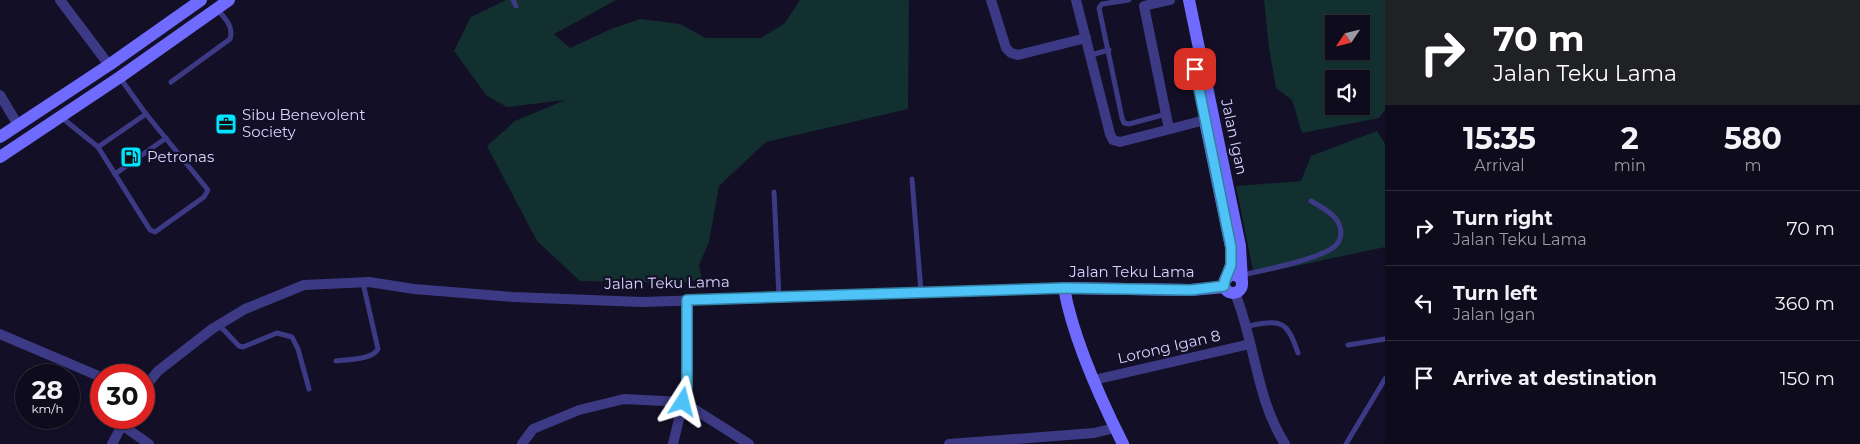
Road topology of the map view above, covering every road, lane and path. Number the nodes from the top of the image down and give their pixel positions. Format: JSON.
{"nodes":[{"id":1,"x":60,"y":0,"type":"edge"},
{"id":2,"x":201,"y":0,"type":"edge"},
{"id":3,"x":230,"y":0,"type":"edge"},
{"id":4,"x":512,"y":0,"type":"edge"},
{"id":5,"x":1076,"y":0,"type":"edge"},
{"id":6,"x":1129,"y":0,"type":"edge"},
{"id":7,"x":1170,"y":0,"type":"edge"},
{"id":8,"x":1181,"y":0,"type":"edge"},
{"id":9,"x":1189,"y":0,"type":"edge"},
{"id":10,"x":991,"y":2,"type":"edge"},
{"id":11,"x":1142,"y":3,"type":"edge"},
{"id":12,"x":516,"y":6,"type":"dead end"},
{"id":13,"x":217,"y":9,"type":"junction"},
{"id":14,"x":1086,"y":38,"type":"junction"},
{"id":15,"x":1109,"y":50,"type":"junction"},
{"id":16,"x":1091,"y":56,"type":"junction"},
{"id":17,"x":109,"y":65,"type":"junction"},
{"id":18,"x":120,"y":77,"type":"junction"},
{"id":19,"x":171,"y":82,"type":"dead end"},
{"id":20,"x":0,"y":95,"type":"edge"},
{"id":21,"x":146,"y":114,"type":"junction"},
{"id":22,"x":1166,"y":114,"type":"junction"},
{"id":23,"x":61,"y":117,"type":"junction"},
{"id":24,"x":1205,"y":120,"type":"junction"},
{"id":25,"x":18,"y":124,"type":"junction"},
{"id":26,"x":1169,"y":129,"type":"junction"},
{"id":27,"x":0,"y":137,"type":"edge"},
{"id":28,"x":166,"y":138,"type":"junction"},
{"id":29,"x":98,"y":147,"type":"junction"},
{"id":30,"x":0,"y":158,"type":"edge"},
{"id":31,"x":114,"y":174,"type":"junction"},
{"id":32,"x":912,"y":179,"type":"dead end"},
{"id":33,"x":774,"y":192,"type":"dead end"},
{"id":34,"x":1311,"y":201,"type":"dead end"},
{"id":35,"x":363,"y":283,"type":"junction"},
{"id":36,"x":1234,"y":283,"type":"junction"},
{"id":37,"x":1064,"y":288,"type":"junction"},
{"id":38,"x":921,"y":292,"type":"junction"},
{"id":39,"x":779,"y":297,"type":"junction"},
{"id":40,"x":687,"y":300,"type":"junction"},
{"id":41,"x":218,"y":325,"type":"junction"},
{"id":42,"x":1246,"y":326,"type":"junction"},
{"id":43,"x":0,"y":334,"type":"edge"},
{"id":44,"x":1385,"y":339,"type":"edge"},
{"id":45,"x":1250,"y":344,"type":"junction"},
{"id":46,"x":1348,"y":345,"type":"dead end"},
{"id":47,"x":1298,"y":353,"type":"dead end"},
{"id":48,"x":336,"y":361,"type":"dead end"},
{"id":49,"x":90,"y":372,"type":"edge"},
{"id":50,"x":155,"y":375,"type":"edge"},
{"id":51,"x":1385,"y":379,"type":"edge"},
{"id":52,"x":1094,"y":380,"type":"junction"},
{"id":53,"x":309,"y":389,"type":"dead end"},
{"id":54,"x":683,"y":402,"type":"junction"},
{"id":55,"x":1115,"y":428,"type":"junction"},
{"id":56,"x":120,"y":429,"type":"edge"},
{"id":57,"x":133,"y":429,"type":"edge"},
{"id":58,"x":112,"y":444,"type":"edge"},
{"id":59,"x":149,"y":444,"type":"edge"},
{"id":60,"x":522,"y":444,"type":"edge"},
{"id":61,"x":673,"y":444,"type":"edge"},
{"id":62,"x":749,"y":444,"type":"edge"},
{"id":63,"x":949,"y":444,"type":"edge"},
{"id":64,"x":1124,"y":444,"type":"edge"},
{"id":65,"x":1285,"y":444,"type":"edge"},
{"id":66,"x":1346,"y":444,"type":"edge"}],
"edges":[{"from":1,"to":17,"type":"street"},
{"from":2,"to":17,"type":"street"},
{"from":3,"to":13,"type":"street"},
{"from":4,"to":12,"type":"lane"},
{"from":5,"to":14,"type":"street"},
{"from":6,"to":15,"type":"lane"},
{"from":7,"to":11,"type":"street"},
{"from":8,"to":24,"type":"street","name":"Jalan Igan"},
{"from":9,"to":36,"type":"street","name":"Jalan Igan"},
{"from":10,"to":14,"type":"street"},
{"from":11,"to":22,"type":"street"},
{"from":13,"to":18,"type":"street"},
{"from":13,"to":19,"type":"lane"},
{"from":14,"to":16,"type":"street"},
{"from":15,"to":16,"type":"lane"},
{"from":15,"to":22,"type":"lane"},
{"from":16,"to":26,"type":"street"},
{"from":17,"to":25,"type":"street"},
{"from":18,"to":21,"type":"lane"},
{"from":18,"to":23,"type":"street"},
{"from":20,"to":25,"type":"street"},
{"from":21,"to":28,"type":"lane"},
{"from":21,"to":29,"type":"lane"},
{"from":22,"to":26,"type":"street"},
{"from":23,"to":29,"type":"lane"},
{"from":23,"to":30,"type":"street"},
{"from":24,"to":26,"type":"street"},
{"from":24,"to":36,"type":"street","name":"Jalan Igan"},
{"from":25,"to":27,"type":"street"},
{"from":28,"to":31,"type":"lane"},
{"from":28,"to":31,"type":"lane"},
{"from":29,"to":31,"type":"lane"},
{"from":32,"to":38,"type":"lane"},
{"from":33,"to":39,"type":"lane"},
{"from":34,"to":36,"type":"lane"},
{"from":35,"to":40,"type":"street","name":"Jalan Teku Lama"},
{"from":35,"to":41,"type":"street","name":"Jalan Teku Lama"},
{"from":35,"to":48,"type":"lane"},
{"from":36,"to":37,"type":"street","name":"Jalan Teku Lama"},
{"from":36,"to":42,"type":"street"},
{"from":37,"to":38,"type":"street","name":"Jalan Teku Lama"},
{"from":37,"to":52,"type":"street"},
{"from":38,"to":39,"type":"street","name":"Jalan Teku Lama"},
{"from":39,"to":40,"type":"street","name":"Jalan Teku Lama"},
{"from":40,"to":54,"type":"street"},
{"from":41,"to":50,"type":"street","name":"Jalan Teku Lama"},
{"from":41,"to":53,"type":"lane"},
{"from":42,"to":45,"type":"street"},
{"from":42,"to":47,"type":"lane"},
{"from":43,"to":49,"type":"street"},
{"from":44,"to":46,"type":"lane"},
{"from":45,"to":52,"type":"street","name":"Lorong Igan 8"},
{"from":45,"to":65,"type":"street"},
{"from":51,"to":66,"type":"lane"},
{"from":52,"to":55,"type":"street"},
{"from":54,"to":60,"type":"street"},
{"from":54,"to":61,"type":"street"},
{"from":54,"to":62,"type":"street"},
{"from":55,"to":63,"type":"street"},
{"from":55,"to":64,"type":"street"},
{"from":56,"to":58,"type":"street"},
{"from":57,"to":59,"type":"street"}]}
